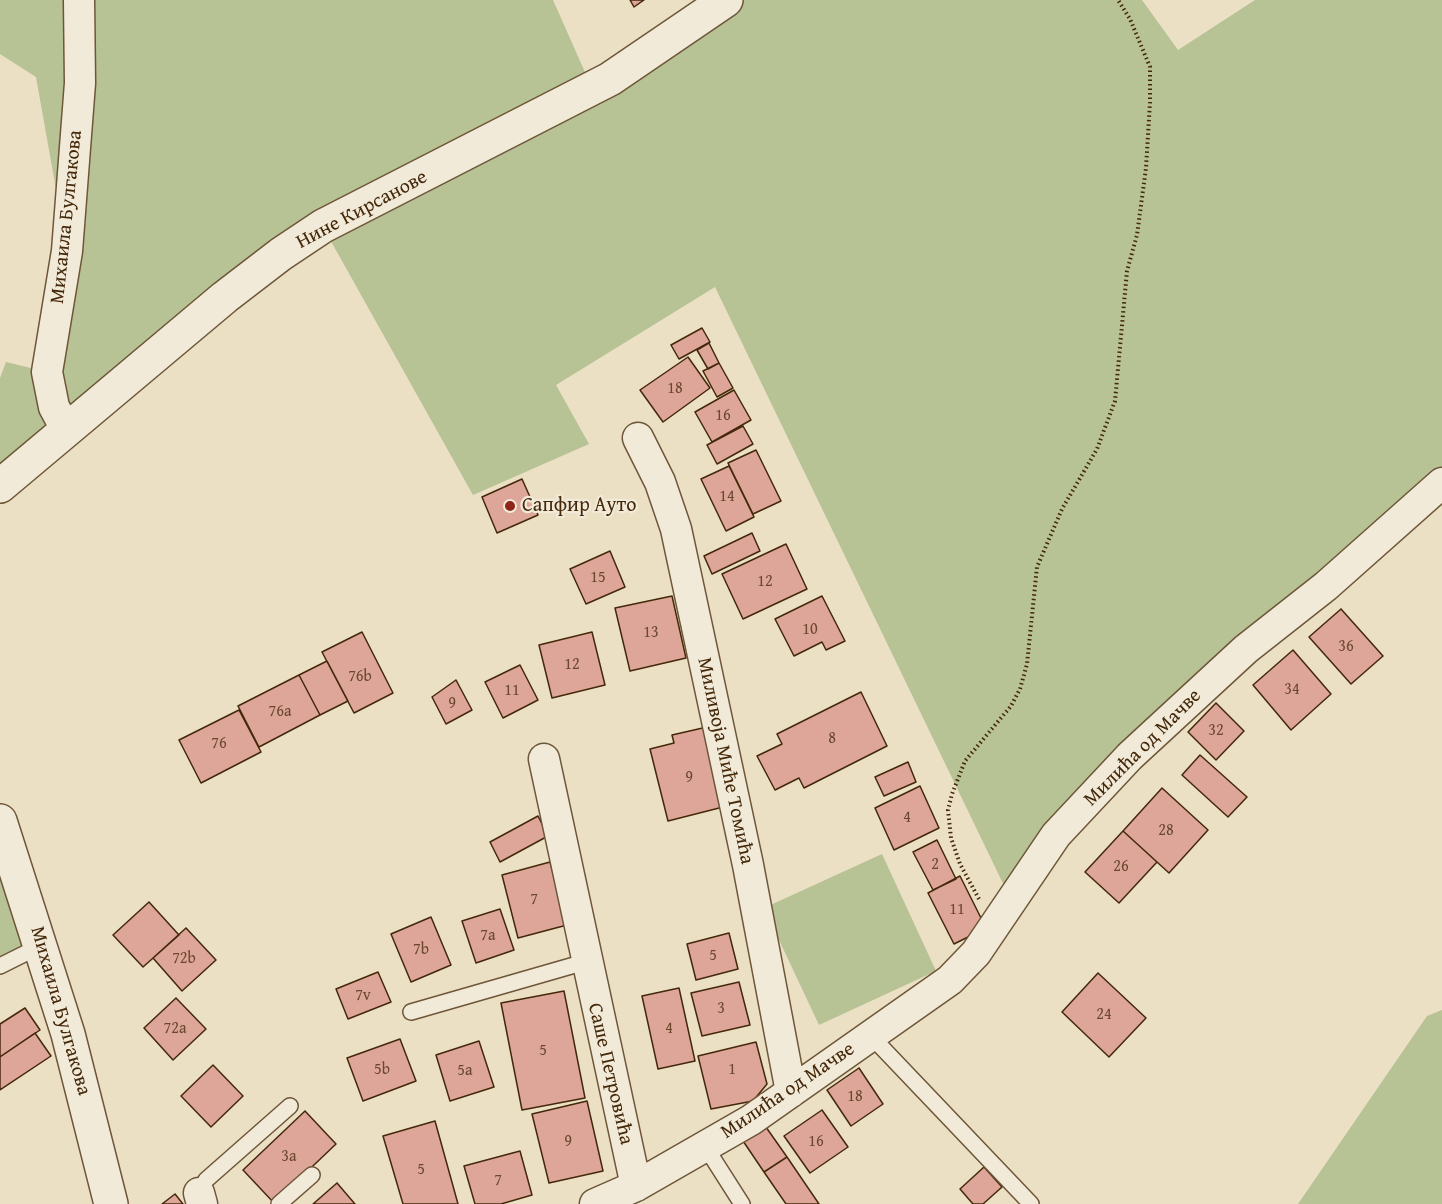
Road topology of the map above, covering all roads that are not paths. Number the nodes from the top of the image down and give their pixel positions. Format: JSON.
{"nodes":[{"id":1,"x":79,"y":0,"type":"edge"},
{"id":2,"x":726,"y":0,"type":"edge"},
{"id":3,"x":66,"y":429,"type":"junction"},
{"id":4,"x":638,"y":438,"type":"dead end"},
{"id":5,"x":1442,"y":483,"type":"edge"},
{"id":6,"x":0,"y":486,"type":"edge"},
{"id":7,"x":544,"y":759,"type":"dead end"},
{"id":8,"x":0,"y":821,"type":"edge"},
{"id":9,"x":42,"y":945,"type":"junction"},
{"id":10,"x":585,"y":962,"type":"junction"},
{"id":11,"x":0,"y":966,"type":"edge"},
{"id":12,"x":411,"y":1012,"type":"dead end"},
{"id":13,"x":871,"y":1036,"type":"junction"},
{"id":14,"x":791,"y":1092,"type":"junction"},
{"id":15,"x":290,"y":1106,"type":"dead end"},
{"id":16,"x":705,"y":1146,"type":"junction"},
{"id":17,"x":312,"y":1174,"type":"dead end"},
{"id":18,"x":636,"y":1186,"type":"junction"},
{"id":19,"x":200,"y":1198,"type":"edge"},
{"id":20,"x":111,"y":1204,"type":"edge"},
{"id":21,"x":279,"y":1204,"type":"edge"},
{"id":22,"x":595,"y":1204,"type":"edge"},
{"id":23,"x":742,"y":1204,"type":"edge"},
{"id":24,"x":1031,"y":1204,"type":"edge"}],
"edges":[{"from":1,"to":3,"type":"street","name":"Михаила Булгакова"},
{"from":2,"to":3,"type":"street","name":"Нине Кирсанове"},
{"from":3,"to":6,"type":"street","name":"Нине Кирсанове"},
{"from":4,"to":14,"type":"street","name":"Миливоја Миће Томића"},
{"from":5,"to":13,"type":"street","name":"Милића од Мачве"},
{"from":7,"to":10,"type":"street","name":"Саше Петровића"},
{"from":8,"to":9,"type":"street","name":"Михаила Булгакова"},
{"from":9,"to":11,"type":"lane"},
{"from":9,"to":20,"type":"street","name":"Михаила Булгакова"},
{"from":10,"to":12,"type":"lane"},
{"from":10,"to":18,"type":"street","name":"Саше Петровића"},
{"from":13,"to":14,"type":"street","name":"Милића од Мачве"},
{"from":13,"to":24,"type":"lane","name":"Милића од Мачве"},
{"from":14,"to":16,"type":"street","name":"Милића од Мачве"},
{"from":15,"to":19,"type":"lane"},
{"from":16,"to":18,"type":"street","name":"Милића од Мачве"},
{"from":16,"to":23,"type":"lane","name":"Милића од Мачве"},
{"from":17,"to":21,"type":"lane"},
{"from":18,"to":22,"type":"street","name":"Милића од Мачве"}]}
